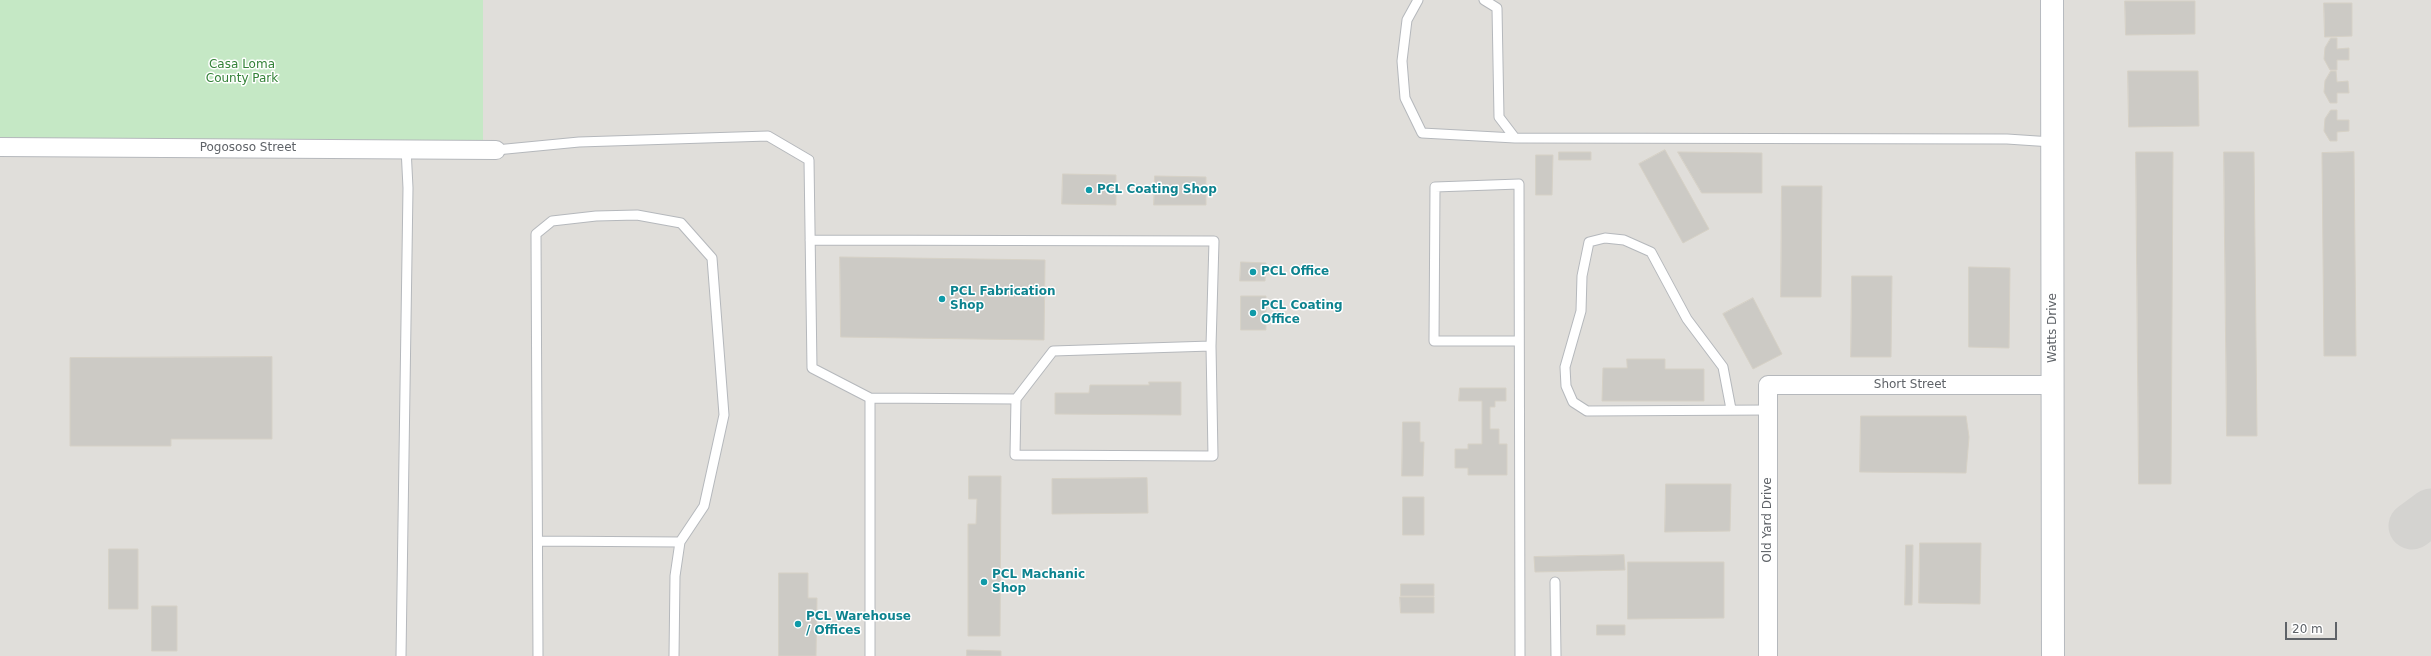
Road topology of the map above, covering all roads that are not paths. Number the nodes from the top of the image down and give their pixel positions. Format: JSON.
{"nodes":[{"id":1,"x":1418,"y":0,"type":"edge"},
{"id":2,"x":1484,"y":0,"type":"edge"},
{"id":3,"x":2052,"y":0,"type":"edge"},
{"id":4,"x":1515,"y":138,"type":"junction"},
{"id":5,"x":2052,"y":142,"type":"junction"},
{"id":6,"x":0,"y":147,"type":"edge"},
{"id":7,"x":406,"y":148,"type":"junction"},
{"id":8,"x":496,"y":150,"type":"joint"},
{"id":9,"x":810,"y":240,"type":"junction"},
{"id":10,"x":1519,"y":341,"type":"junction"},
{"id":11,"x":1212,"y":346,"type":"junction"},
{"id":12,"x":1768,"y":385,"type":"joint"},
{"id":13,"x":2053,"y":385,"type":"junction"},
{"id":14,"x":870,"y":398,"type":"junction"},
{"id":15,"x":1016,"y":399,"type":"junction"},
{"id":16,"x":1731,"y":409,"type":"junction"},
{"id":17,"x":1768,"y":410,"type":"junction"},
{"id":18,"x":538,"y":541,"type":"junction"},
{"id":19,"x":680,"y":542,"type":"junction"},
{"id":20,"x":1555,"y":582,"type":"dead end"},
{"id":21,"x":401,"y":656,"type":"edge"},
{"id":22,"x":538,"y":656,"type":"edge"},
{"id":23,"x":674,"y":656,"type":"edge"},
{"id":24,"x":870,"y":656,"type":"edge"},
{"id":25,"x":1520,"y":656,"type":"edge"},
{"id":26,"x":1556,"y":656,"type":"edge"},
{"id":27,"x":1768,"y":656,"type":"edge"},
{"id":28,"x":2053,"y":656,"type":"edge"}],
"edges":[{"from":1,"to":4,"type":"lane"},
{"from":2,"to":4,"type":"lane"},
{"from":3,"to":5,"type":"street","name":"Watts Drive"},
{"from":4,"to":5,"type":"lane"},
{"from":5,"to":13,"type":"street","name":"Watts Drive"},
{"from":6,"to":7,"type":"street","name":"Pogososo Street"},
{"from":7,"to":8,"type":"street","name":"Pogososo Street"},
{"from":7,"to":21,"type":"lane"},
{"from":8,"to":9,"type":"lane"},
{"from":9,"to":11,"type":"lane"},
{"from":9,"to":14,"type":"lane"},
{"from":10,"to":10,"type":"lane"},
{"from":10,"to":25,"type":"lane"},
{"from":11,"to":15,"type":"lane"},
{"from":11,"to":15,"type":"lane"},
{"from":12,"to":13,"type":"street","name":"Short Street"},
{"from":12,"to":17,"type":"street","name":"Old Yard Drive"},
{"from":13,"to":28,"type":"street","name":"Watts Drive"},
{"from":14,"to":15,"type":"lane"},
{"from":14,"to":24,"type":"lane"},
{"from":16,"to":16,"type":"lane"},
{"from":16,"to":17,"type":"lane"},
{"from":17,"to":27,"type":"street","name":"Old Yard Drive"},
{"from":18,"to":19,"type":"lane"},
{"from":18,"to":19,"type":"lane"},
{"from":18,"to":22,"type":"lane"},
{"from":19,"to":23,"type":"lane"},
{"from":20,"to":26,"type":"lane"}]}
